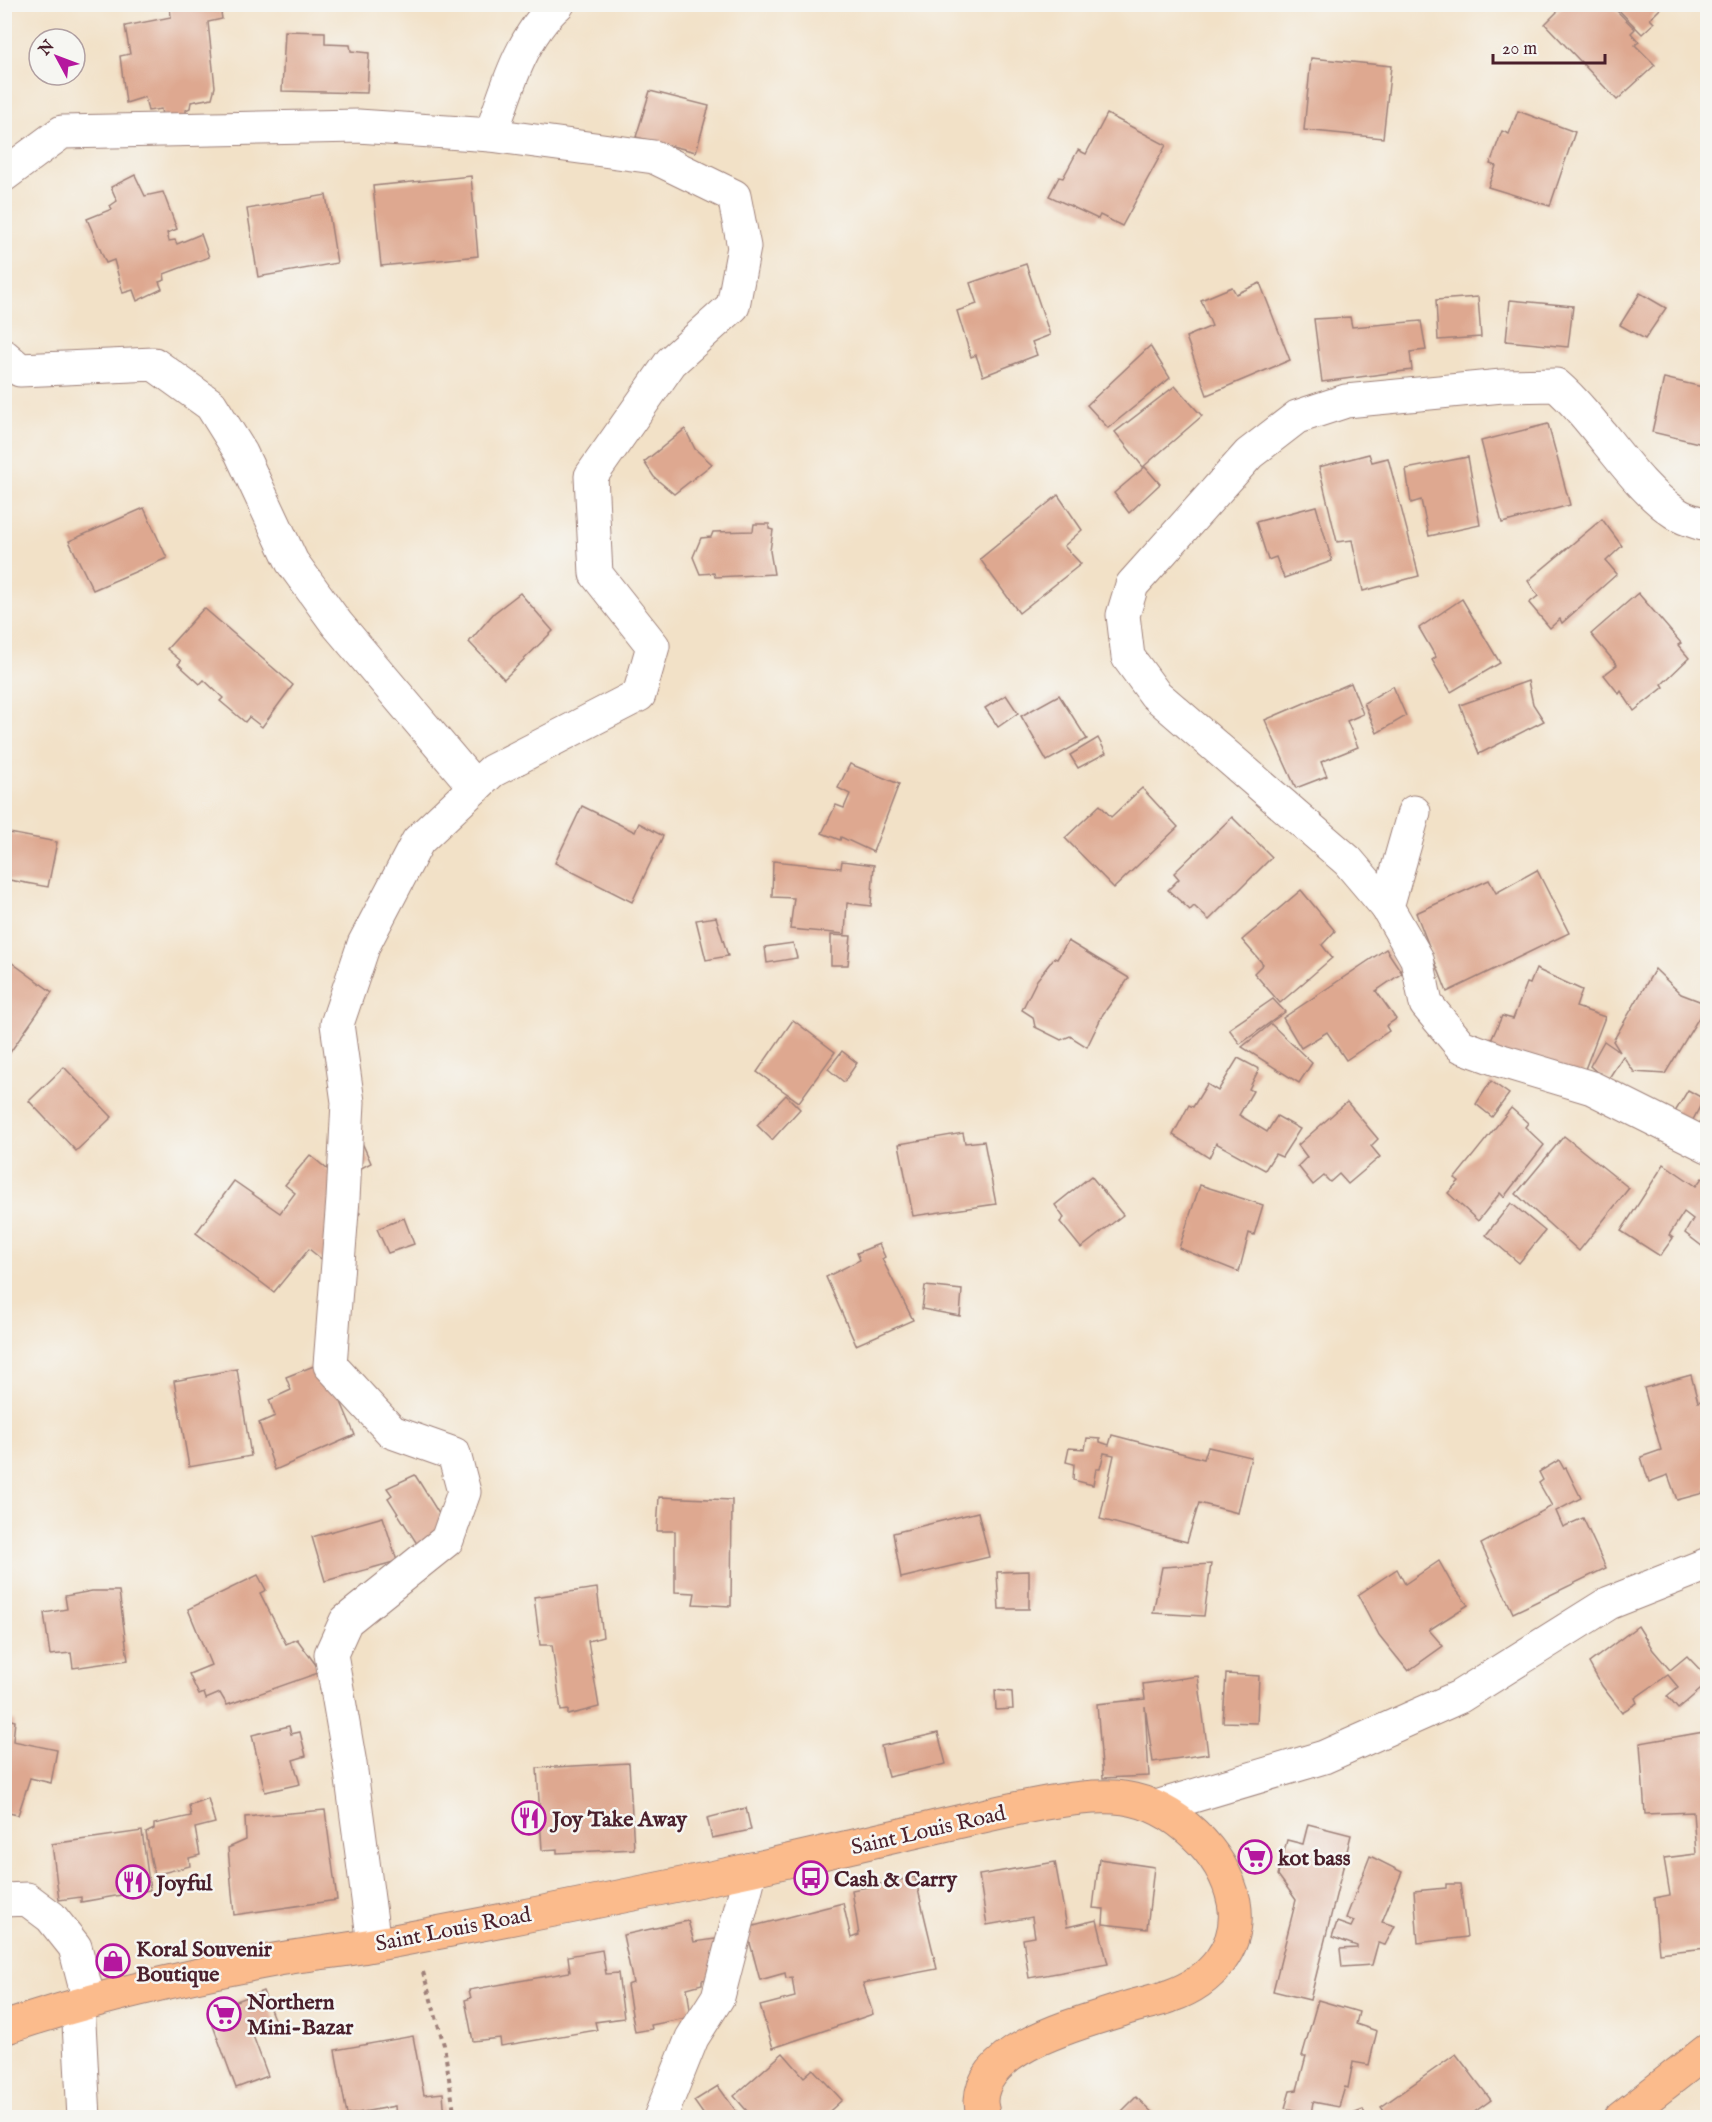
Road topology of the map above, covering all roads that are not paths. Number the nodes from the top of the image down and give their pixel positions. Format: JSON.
{"nodes":[{"id":1,"x":558,"y":4,"type":"edge"},
{"id":2,"x":491,"y":135,"type":"junction"},
{"id":3,"x":4,"y":175,"type":"edge"},
{"id":4,"x":4,"y":356,"type":"edge"},
{"id":5,"x":1707,"y":526,"type":"edge"},
{"id":6,"x":475,"y":787,"type":"junction"},
{"id":7,"x":1414,"y":812,"type":"dead end"},
{"id":8,"x":1387,"y":907,"type":"junction"},
{"id":9,"x":1707,"y":1146,"type":"edge"},
{"id":10,"x":1707,"y":1564,"type":"edge"},
{"id":11,"x":1156,"y":1807,"type":"junction"},
{"id":12,"x":751,"y":1869,"type":"junction"},
{"id":13,"x":4,"y":1900,"type":"edge"},
{"id":14,"x":374,"y":1944,"type":"junction"},
{"id":15,"x":84,"y":2003,"type":"junction"},
{"id":16,"x":4,"y":2028,"type":"edge"},
{"id":17,"x":1707,"y":2050,"type":"edge"},
{"id":18,"x":84,"y":2118,"type":"edge"},
{"id":19,"x":660,"y":2118,"type":"edge"},
{"id":20,"x":984,"y":2118,"type":"edge"},
{"id":21,"x":1621,"y":2118,"type":"edge"}],
"edges":[{"from":1,"to":2,"type":"street"},
{"from":2,"to":3,"type":"street"},
{"from":2,"to":6,"type":"street"},
{"from":4,"to":6,"type":"street"},
{"from":5,"to":8,"type":"street"},
{"from":6,"to":14,"type":"street"},
{"from":7,"to":8,"type":"street"},
{"from":8,"to":9,"type":"street"},
{"from":10,"to":11,"type":"street"},
{"from":11,"to":12,"type":"main road","name":"Saint Louis Road"},
{"from":11,"to":20,"type":"main road","name":"Saint Louis Road"},
{"from":12,"to":14,"type":"main road","name":"Saint Louis Road"},
{"from":12,"to":19,"type":"street"},
{"from":13,"to":15,"type":"street"},
{"from":14,"to":15,"type":"main road","name":"Saint Louis Road"},
{"from":15,"to":16,"type":"main road","name":"Saint Louis Road"},
{"from":15,"to":18,"type":"street"},
{"from":17,"to":21,"type":"main road"}]}
